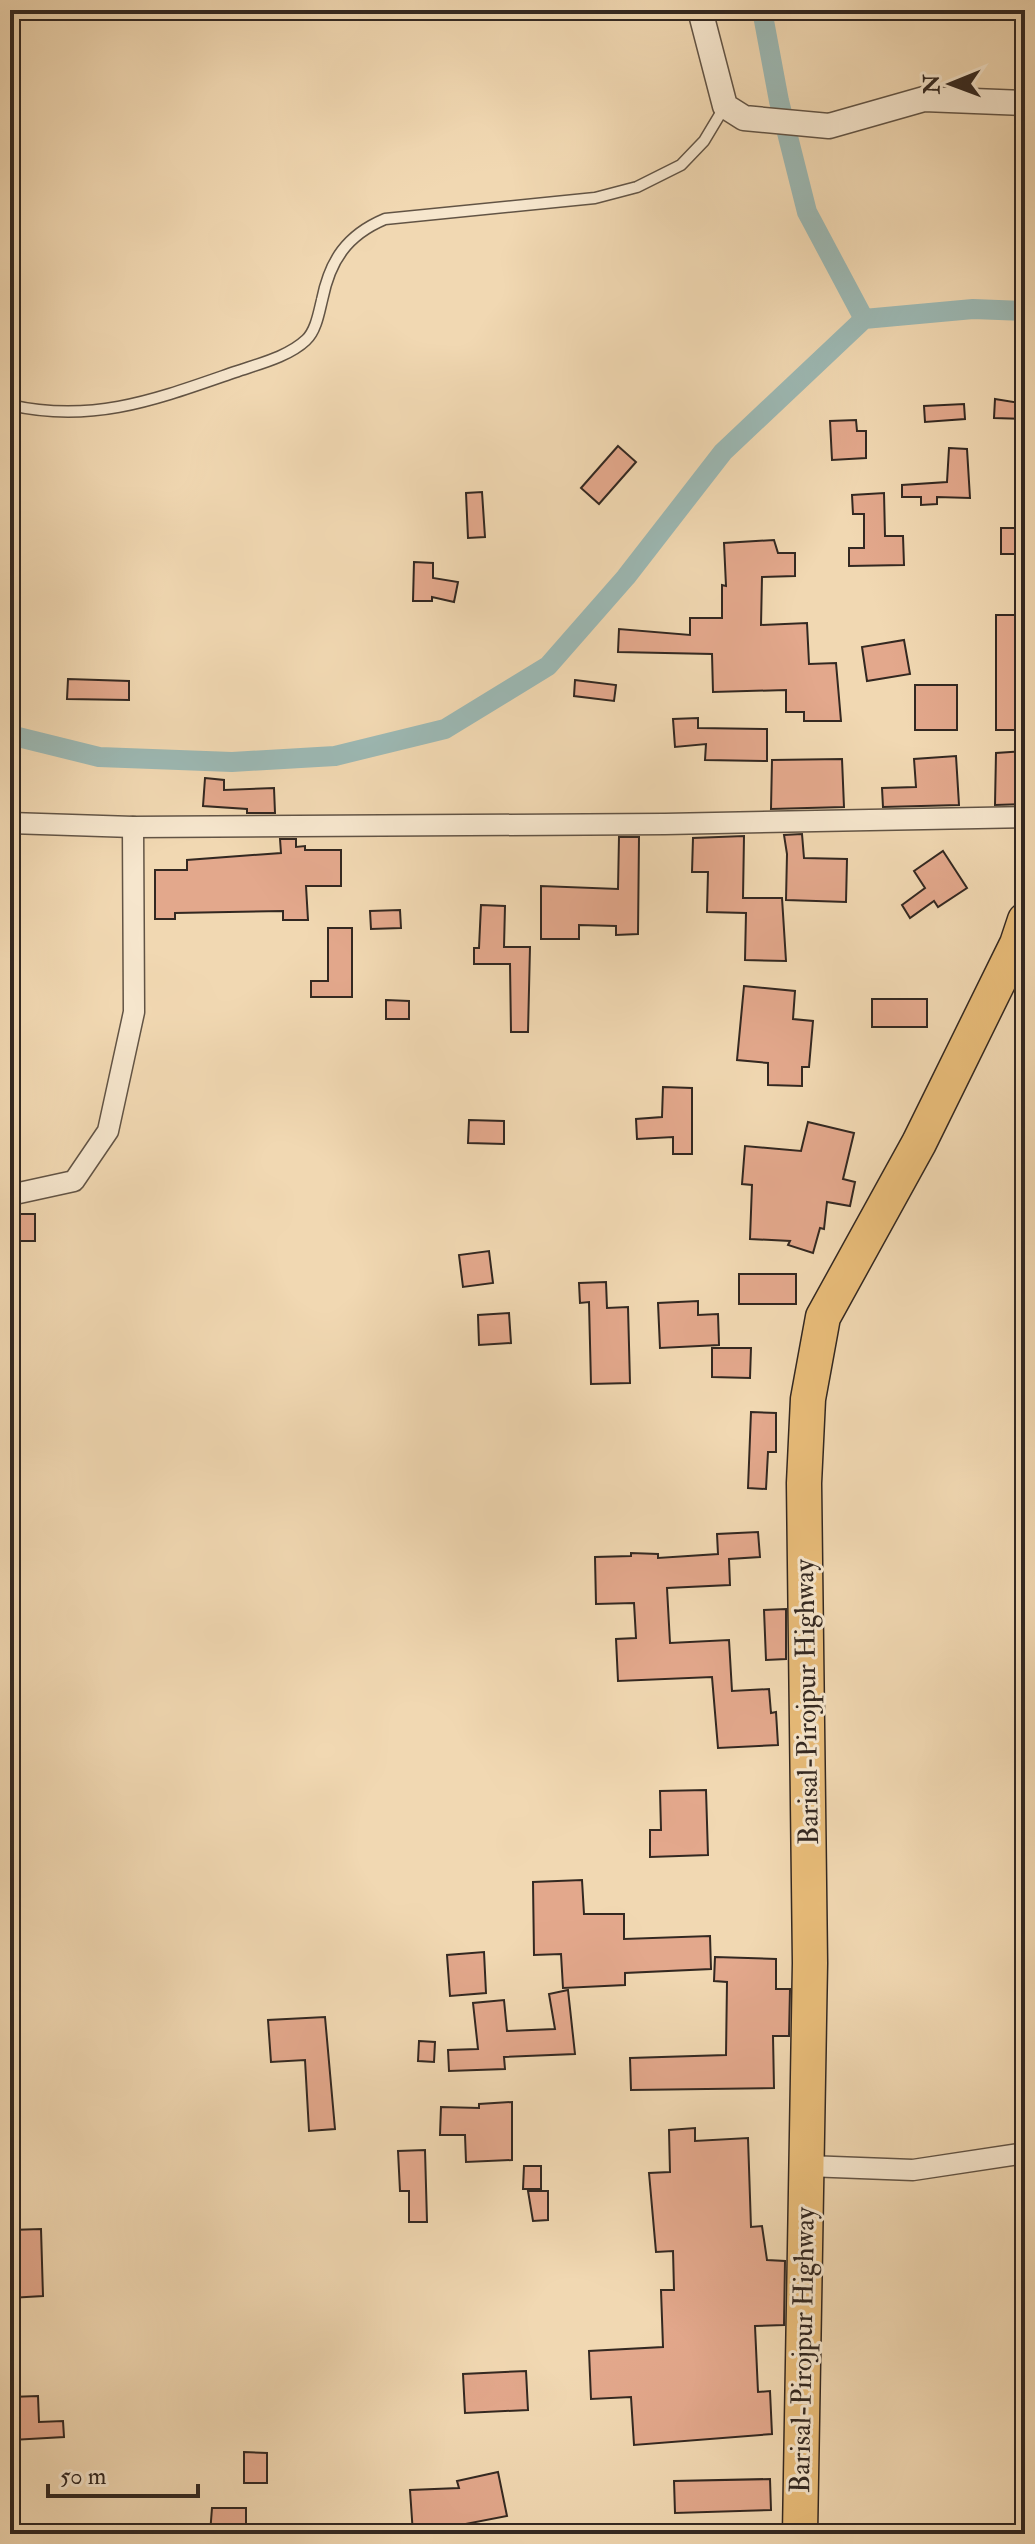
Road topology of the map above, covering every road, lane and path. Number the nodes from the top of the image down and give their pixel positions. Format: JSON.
{"nodes":[{"id":1,"x":700,"y":10,"type":"edge"},
{"id":2,"x":1025,"y":103,"type":"edge"},
{"id":3,"x":735,"y":112,"type":"junction"},
{"id":4,"x":10,"y":405,"type":"edge"},
{"id":5,"x":1025,"y":817,"type":"edge"},
{"id":6,"x":10,"y":823,"type":"edge"},
{"id":7,"x":133,"y":827,"type":"junction"},
{"id":8,"x":1025,"y":920,"type":"edge"},
{"id":9,"x":10,"y":1195,"type":"edge"},
{"id":10,"x":1025,"y":2153,"type":"edge"},
{"id":11,"x":807,"y":2166,"type":"junction"},
{"id":12,"x":800,"y":2534,"type":"edge"}],
"edges":[{"from":1,"to":3,"type":"street"},
{"from":2,"to":3,"type":"street"},
{"from":3,"to":4,"type":"lane"},
{"from":5,"to":7,"type":"street"},
{"from":6,"to":7,"type":"street"},
{"from":7,"to":9,"type":"street"},
{"from":8,"to":11,"type":"highway","name":"Barisal-Pirojpur Highway"},
{"from":10,"to":11,"type":"street"},
{"from":11,"to":12,"type":"highway","name":"Barisal-Pirojpur Highway"}]}
